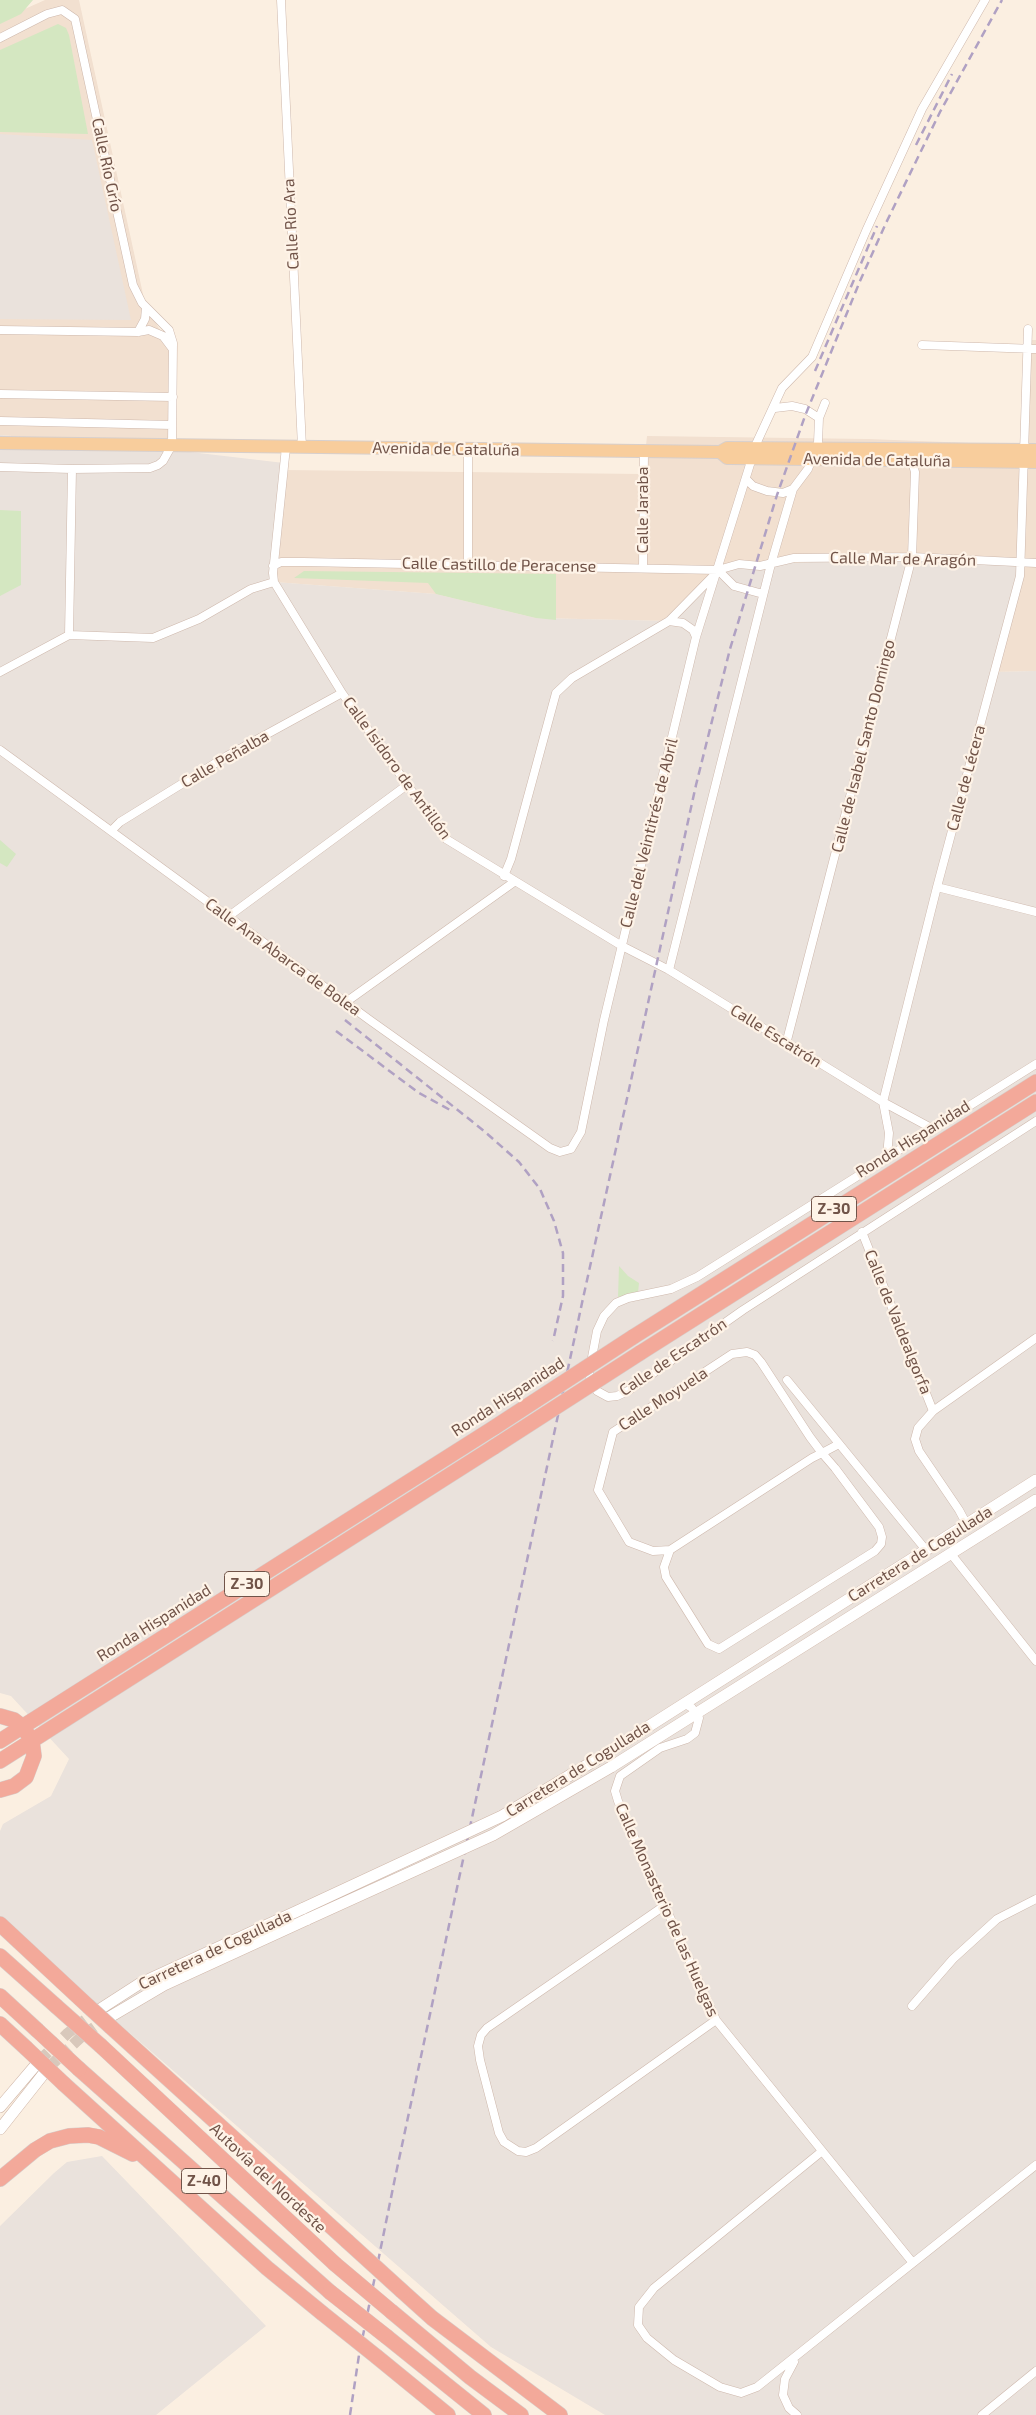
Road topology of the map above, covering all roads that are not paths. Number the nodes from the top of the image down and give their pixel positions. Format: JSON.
{"nodes":[{"id":1,"x":281,"y":0,"type":"edge"},
{"id":2,"x":985,"y":0,"type":"edge"},
{"id":3,"x":0,"y":38,"type":"edge"},
{"id":4,"x":150,"y":311,"type":"junction"},
{"id":5,"x":1028,"y":329,"type":"dead end"},
{"id":6,"x":0,"y":330,"type":"edge"},
{"id":7,"x":149,"y":330,"type":"junction"},
{"id":8,"x":138,"y":332,"type":"junction"},
{"id":9,"x":922,"y":345,"type":"dead end"},
{"id":10,"x":1032,"y":349,"type":"edge"},
{"id":11,"x":173,"y":350,"type":"junction"},
{"id":12,"x":0,"y":394,"type":"edge"},
{"id":13,"x":173,"y":397,"type":"junction"},
{"id":14,"x":825,"y":403,"type":"dead end"},
{"id":15,"x":775,"y":408,"type":"junction"},
{"id":16,"x":819,"y":418,"type":"junction"},
{"id":17,"x":0,"y":421,"type":"edge"},
{"id":18,"x":172,"y":425,"type":"junction"},
{"id":19,"x":0,"y":443,"type":"edge"},
{"id":20,"x":172,"y":445,"type":"junction"},
{"id":21,"x":286,"y":447,"type":"junction"},
{"id":22,"x":302,"y":447,"type":"junction"},
{"id":23,"x":468,"y":449,"type":"junction"},
{"id":24,"x":904,"y":449,"type":"junction"},
{"id":25,"x":644,"y":451,"type":"junction"},
{"id":26,"x":754,"y":453,"type":"junction"},
{"id":27,"x":814,"y":454,"type":"junction"},
{"id":28,"x":1030,"y":456,"type":"edge"},
{"id":29,"x":914,"y":460,"type":"junction"},
{"id":30,"x":0,"y":468,"type":"edge"},
{"id":31,"x":72,"y":469,"type":"junction"},
{"id":32,"x":747,"y":480,"type":"junction"},
{"id":33,"x":793,"y":489,"type":"junction"},
{"id":34,"x":912,"y":557,"type":"junction"},
{"id":35,"x":276,"y":562,"type":"junction"},
{"id":36,"x":1021,"y":562,"type":"junction"},
{"id":37,"x":1036,"y":563,"type":"edge"},
{"id":38,"x":468,"y":564,"type":"junction"},
{"id":39,"x":771,"y":564,"type":"junction"},
{"id":40,"x":643,"y":568,"type":"junction"},
{"id":41,"x":718,"y":570,"type":"junction"},
{"id":42,"x":274,"y":582,"type":"junction"},
{"id":43,"x":763,"y":594,"type":"junction"},
{"id":44,"x":669,"y":621,"type":"junction"},
{"id":45,"x":69,"y":635,"type":"junction"},
{"id":46,"x":696,"y":637,"type":"junction"},
{"id":47,"x":0,"y":672,"type":"edge"},
{"id":48,"x":342,"y":693,"type":"junction"},
{"id":49,"x":0,"y":750,"type":"edge"},
{"id":50,"x":407,"y":786,"type":"junction"},
{"id":51,"x":111,"y":830,"type":"junction"},
{"id":52,"x":504,"y":876,"type":"junction"},
{"id":53,"x":514,"y":882,"type":"junction"},
{"id":54,"x":937,"y":886,"type":"junction"},
{"id":55,"x":1036,"y":912,"type":"edge"},
{"id":56,"x":229,"y":916,"type":"junction"},
{"id":57,"x":622,"y":946,"type":"junction"},
{"id":58,"x":669,"y":970,"type":"junction"},
{"id":59,"x":346,"y":1002,"type":"junction"},
{"id":60,"x":786,"y":1044,"type":"junction"},
{"id":61,"x":1036,"y":1064,"type":"edge"},
{"id":62,"x":1036,"y":1075,"type":"edge"},
{"id":63,"x":1036,"y":1082,"type":"edge"},
{"id":64,"x":884,"y":1102,"type":"junction"},
{"id":65,"x":1036,"y":1102,"type":"edge"},
{"id":66,"x":1036,"y":1107,"type":"edge"},
{"id":67,"x":994,"y":1108,"type":"junction"},
{"id":68,"x":1020,"y":1113,"type":"junction"},
{"id":69,"x":1036,"y":1121,"type":"edge"},
{"id":70,"x":933,"y":1129,"type":"junction"},
{"id":71,"x":571,"y":1149,"type":"joint"},
{"id":72,"x":887,"y":1157,"type":"junction"},
{"id":73,"x":862,"y":1232,"type":"junction"},
{"id":74,"x":1036,"y":1338,"type":"edge"},
{"id":75,"x":787,"y":1380,"type":"dead end"},
{"id":76,"x":933,"y":1411,"type":"junction"},
{"id":77,"x":839,"y":1444,"type":"junction"},
{"id":78,"x":822,"y":1453,"type":"junction"},
{"id":79,"x":1036,"y":1480,"type":"edge"},
{"id":80,"x":1036,"y":1500,"type":"edge"},
{"id":81,"x":966,"y":1525,"type":"junction"},
{"id":82,"x":670,"y":1550,"type":"junction"},
{"id":83,"x":926,"y":1550,"type":"junction"},
{"id":84,"x":950,"y":1554,"type":"junction"},
{"id":85,"x":1036,"y":1661,"type":"edge"},
{"id":86,"x":684,"y":1703,"type":"junction"},
{"id":87,"x":697,"y":1714,"type":"junction"},
{"id":88,"x":0,"y":1716,"type":"edge"},
{"id":89,"x":24,"y":1726,"type":"junction"},
{"id":90,"x":32,"y":1740,"type":"junction"},
{"id":91,"x":0,"y":1741,"type":"edge"},
{"id":92,"x":0,"y":1761,"type":"edge"},
{"id":93,"x":0,"y":1790,"type":"edge"},
{"id":94,"x":1036,"y":1899,"type":"edge"},
{"id":95,"x":664,"y":1906,"type":"junction"},
{"id":96,"x":0,"y":1924,"type":"edge"},
{"id":97,"x":0,"y":1956,"type":"edge"},
{"id":98,"x":0,"y":1996,"type":"edge"},
{"id":99,"x":912,"y":2006,"type":"dead end"},
{"id":100,"x":99,"y":2017,"type":"junction"},
{"id":101,"x":716,"y":2020,"type":"junction"},
{"id":102,"x":0,"y":2024,"type":"edge"},
{"id":103,"x":0,"y":2107,"type":"edge"},
{"id":104,"x":0,"y":2129,"type":"edge"},
{"id":105,"x":821,"y":2152,"type":"junction"},
{"id":106,"x":1036,"y":2166,"type":"edge"},
{"id":107,"x":0,"y":2180,"type":"edge"},
{"id":108,"x":191,"y":2199,"type":"junction"},
{"id":109,"x":913,"y":2263,"type":"junction"},
{"id":110,"x":796,"y":2358,"type":"junction"},
{"id":111,"x":1036,"y":2371,"type":"edge"},
{"id":112,"x":448,"y":2415,"type":"edge"},
{"id":113,"x":484,"y":2415,"type":"edge"},
{"id":114,"x":522,"y":2415,"type":"edge"},
{"id":115,"x":560,"y":2415,"type":"edge"},
{"id":116,"x":797,"y":2415,"type":"edge"},
{"id":117,"x":982,"y":2415,"type":"edge"}],
"edges":[{"from":1,"to":22,"type":"street","name":"Calle Río Ara"},
{"from":2,"to":15,"type":"street","name":"Calle del Veintitrés de Abril"},
{"from":3,"to":4,"type":"street","name":"Calle Río Grío"},
{"from":4,"to":7,"type":"street"},
{"from":4,"to":8,"type":"street"},
{"from":4,"to":11,"type":"street","name":"Calle Río Grío"},
{"from":5,"to":10,"type":"street","name":"Calle de Lécera"},
{"from":6,"to":8,"type":"street"},
{"from":7,"to":8,"type":"street"},
{"from":7,"to":11,"type":"street"},
{"from":9,"to":10,"type":"street"},
{"from":10,"to":28,"type":"street","name":"Calle de Lécera"},
{"from":11,"to":13,"type":"street","name":"Calle Río Grío"},
{"from":12,"to":13,"type":"street"},
{"from":13,"to":18,"type":"street","name":"Calle Río Grío"},
{"from":14,"to":16,"type":"street"},
{"from":15,"to":16,"type":"street"},
{"from":15,"to":26,"type":"street","name":"Calle del Veintitrés de Abril"},
{"from":16,"to":27,"type":"street"},
{"from":17,"to":18,"type":"street"},
{"from":18,"to":20,"type":"street","name":"Calle Río Grío"},
{"from":19,"to":20,"type":"main road","name":"Avenida de Cataluña"},
{"from":20,"to":21,"type":"main road","name":"Avenida de Cataluña"},
{"from":20,"to":31,"type":"street"},
{"from":21,"to":22,"type":"main road","name":"Avenida de Cataluña"},
{"from":21,"to":35,"type":"street"},
{"from":22,"to":23,"type":"main road","name":"Avenida de Cataluña"},
{"from":23,"to":25,"type":"main road","name":"Avenida de Cataluña"},
{"from":23,"to":38,"type":"street"},
{"from":24,"to":27,"type":"main road","name":"Avenida de Cataluña"},
{"from":24,"to":28,"type":"main road","name":"Avenida de Cataluña"},
{"from":24,"to":29,"type":"street"},
{"from":25,"to":26,"type":"main road","name":"Avenida de Cataluña"},
{"from":25,"to":40,"type":"street","name":"Calle Jaraba"},
{"from":26,"to":27,"type":"main road","name":"Avenida de Cataluña"},
{"from":26,"to":32,"type":"street","name":"Calle del Veintitrés de Abril"},
{"from":27,"to":29,"type":"main road","name":"Avenida de Cataluña"},
{"from":27,"to":33,"type":"street"},
{"from":28,"to":29,"type":"main road","name":"Avenida de Cataluña"},
{"from":28,"to":36,"type":"street","name":"Calle de Lécera"},
{"from":29,"to":34,"type":"street","name":"Calle de Isabel Santo Domingo"},
{"from":30,"to":31,"type":"street"},
{"from":31,"to":45,"type":"street"},
{"from":32,"to":33,"type":"street"},
{"from":32,"to":41,"type":"street","name":"Calle del Veintitrés de Abril"},
{"from":33,"to":39,"type":"street"},
{"from":34,"to":36,"type":"street","name":"Calle Mar de Aragón"},
{"from":34,"to":39,"type":"street","name":"Calle Mar de Aragón"},
{"from":34,"to":60,"type":"street","name":"Calle de Isabel Santo Domingo"},
{"from":35,"to":38,"type":"street","name":"Calle Castillo de Peracense"},
{"from":35,"to":42,"type":"street"},
{"from":36,"to":37,"type":"street","name":"Calle Mar de Aragón"},
{"from":36,"to":54,"type":"street","name":"Calle de Lécera"},
{"from":38,"to":40,"type":"street","name":"Calle Castillo de Peracense"},
{"from":39,"to":41,"type":"street"},
{"from":39,"to":43,"type":"street"},
{"from":40,"to":41,"type":"street","name":"Calle Castillo de Peracense"},
{"from":41,"to":43,"type":"street"},
{"from":41,"to":44,"type":"street"},
{"from":41,"to":46,"type":"street","name":"Calle del Veintitrés de Abril"},
{"from":42,"to":45,"type":"street"},
{"from":42,"to":48,"type":"street","name":"Calle Isidoro de Antillón"},
{"from":43,"to":58,"type":"street"},
{"from":44,"to":46,"type":"street"},
{"from":44,"to":52,"type":"street"},
{"from":45,"to":47,"type":"street"},
{"from":46,"to":57,"type":"street","name":"Calle del Veintitrés de Abril"},
{"from":48,"to":50,"type":"street","name":"Calle Isidoro de Antillón"},
{"from":48,"to":51,"type":"street","name":"Calle Peñalba"},
{"from":49,"to":51,"type":"street","name":"Calle Ana Abarca de Bolea"},
{"from":50,"to":52,"type":"street","name":"Calle Isidoro de Antillón"},
{"from":50,"to":56,"type":"street"},
{"from":51,"to":56,"type":"street","name":"Calle Ana Abarca de Bolea"},
{"from":52,"to":53,"type":"street","name":"Calle Isidoro de Antillón"},
{"from":53,"to":57,"type":"street","name":"Calle Isidoro de Antillón"},
{"from":53,"to":59,"type":"street"},
{"from":54,"to":55,"type":"street"},
{"from":54,"to":64,"type":"street","name":"Calle de Lécera"},
{"from":56,"to":59,"type":"street","name":"Calle Ana Abarca de Bolea"},
{"from":57,"to":58,"type":"street","name":"Calle Isidoro de Antillón"},
{"from":57,"to":71,"type":"street","name":"Calle del Veintitrés de Abril"},
{"from":58,"to":60,"type":"street","name":"Calle Escatrón"},
{"from":59,"to":71,"type":"street","name":"Calle Ana Abarca de Bolea"},
{"from":60,"to":64,"type":"street","name":"Calle Escatrón"},
{"from":61,"to":70,"type":"street","name":"Calle de Escatrón"},
{"from":62,"to":67,"type":"street"},
{"from":63,"to":67,"type":"highway","name":"Ronda Hispanidad","number":"Z-30"},
{"from":64,"to":70,"type":"street","name":"Calle Escatrón"},
{"from":64,"to":72,"type":"street"},
{"from":65,"to":68,"type":"highway","name":"Ronda Hispanidad","number":"Z-30"},
{"from":66,"to":68,"type":"street","name":"Ronda Hispanidad"},
{"from":67,"to":89,"type":"highway","name":"Ronda Hispanidad","number":"Z-30","bridge":true},
{"from":68,"to":90,"type":"highway","name":"Ronda Hispanidad","number":"Z-30","bridge":true},
{"from":69,"to":73,"type":"street","name":"Calle de Escatrón"},
{"from":70,"to":72,"type":"street","name":"Calle de Escatrón"},
{"from":72,"to":73,"type":"street","name":"Calle de Escatrón"},
{"from":73,"to":76,"type":"street","name":"Calle de Valdealgorfa"},
{"from":74,"to":76,"type":"street"},
{"from":75,"to":77,"type":"street"},
{"from":76,"to":81,"type":"street"},
{"from":77,"to":78,"type":"street"},
{"from":77,"to":83,"type":"street"},
{"from":78,"to":82,"type":"street"},
{"from":78,"to":82,"type":"street","name":"Calle Moyuela"},
{"from":78,"to":82,"type":"street","name":"Calle Moyuela"},
{"from":79,"to":81,"type":"street","name":"Carretera de Cogullada"},
{"from":80,"to":84,"type":"street","name":"Carretera de Cogullada"},
{"from":81,"to":83,"type":"street","name":"Carretera de Cogullada"},
{"from":83,"to":86,"type":"street","name":"Carretera de Cogullada"},
{"from":84,"to":85,"type":"street"},
{"from":84,"to":87,"type":"street","name":"Carretera de Cogullada"},
{"from":86,"to":87,"type":"street"},
{"from":86,"to":100,"type":"street","name":"Carretera de Cogullada","bridge":true},
{"from":87,"to":95,"type":"street","name":"Calle Monasterio de las Huelgas"},
{"from":87,"to":100,"type":"street","name":"Carretera de Cogullada","bridge":true},
{"from":88,"to":89,"type":"highway"},
{"from":89,"to":90,"type":"highway"},
{"from":89,"to":91,"type":"highway","name":"Ronda Hispanidad","number":"Z-30"},
{"from":90,"to":92,"type":"highway","name":"Ronda Hispanidad","number":"Z-30"},
{"from":90,"to":93,"type":"highway"},
{"from":94,"to":99,"type":"street"},
{"from":95,"to":101,"type":"street","name":"Calle Monasterio de las Huelgas"},
{"from":95,"to":101,"type":"street"},
{"from":96,"to":100,"type":"highway"},
{"from":97,"to":114,"type":"highway","name":"Autovía del Nordeste","number":"Z-40","bridge":true},
{"from":98,"to":113,"type":"highway","number":"Z-40","bridge":true},
{"from":100,"to":115,"type":"highway","bridge":true},
{"from":101,"to":105,"type":"street","name":"Calle Monasterio de las Huelgas"},
{"from":102,"to":108,"type":"highway","bridge":true},
{"from":103,"to":104,"type":"street"},
{"from":105,"to":109,"type":"street","name":"Calle Monasterio de las Huelgas"},
{"from":105,"to":110,"type":"street"},
{"from":106,"to":109,"type":"street"},
{"from":107,"to":108,"type":"highway"},
{"from":108,"to":112,"type":"highway","bridge":true},
{"from":109,"to":110,"type":"street"},
{"from":110,"to":116,"type":"street"},
{"from":111,"to":117,"type":"street"}]}
